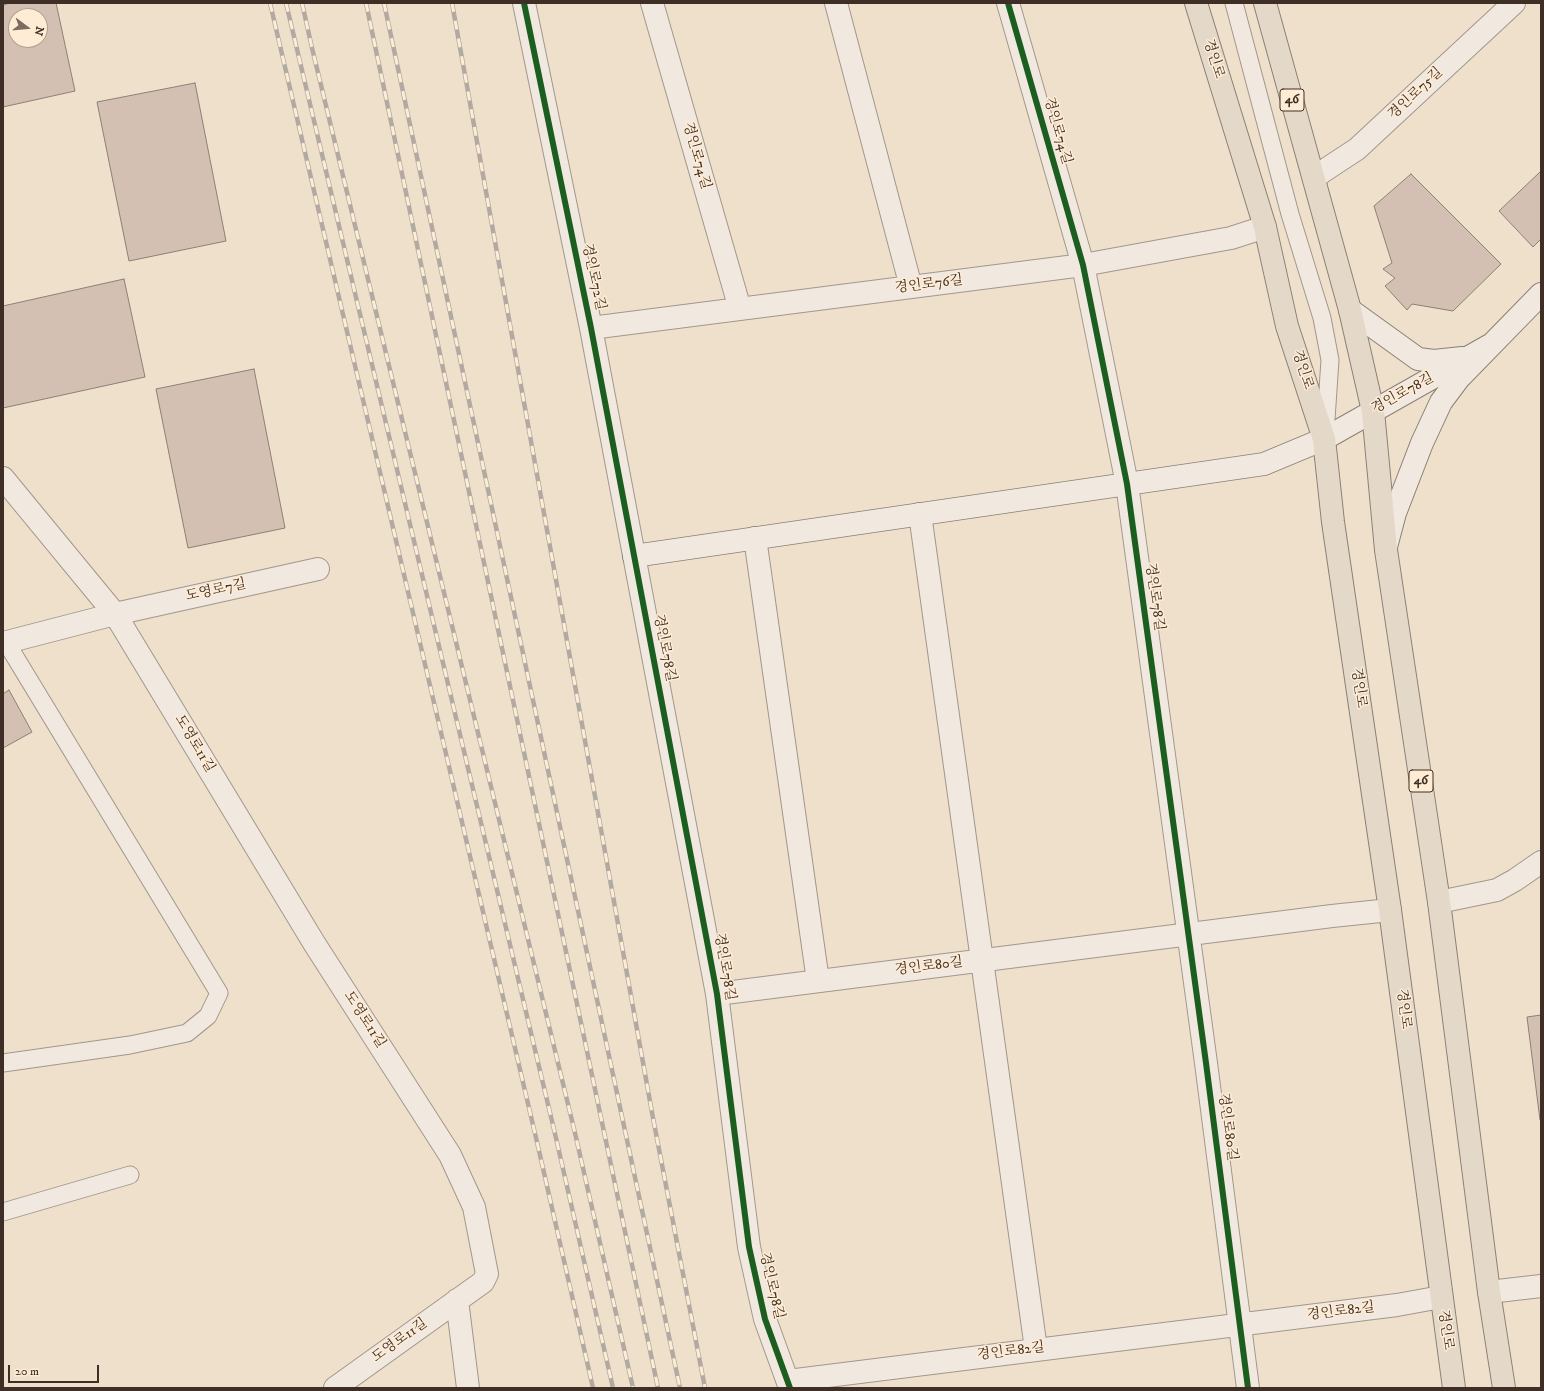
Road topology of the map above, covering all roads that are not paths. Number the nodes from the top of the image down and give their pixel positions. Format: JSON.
{"nodes":[{"id":1,"x":652,"y":3,"type":"edge"},
{"id":2,"x":836,"y":3,"type":"edge"},
{"id":3,"x":1008,"y":3,"type":"edge"},
{"id":4,"x":1196,"y":3,"type":"edge"},
{"id":5,"x":1234,"y":3,"type":"edge"},
{"id":6,"x":1514,"y":3,"type":"edge"},
{"id":7,"x":531,"y":5,"type":"edge"},
{"id":8,"x":1266,"y":9,"type":"edge"},
{"id":9,"x":1314,"y":180,"type":"junction"},
{"id":10,"x":1265,"y":227,"type":"junction"},
{"id":11,"x":1083,"y":265,"type":"junction"},
{"id":12,"x":911,"y":287,"type":"junction"},
{"id":13,"x":1541,"y":294,"type":"edge"},
{"id":14,"x":740,"y":309,"type":"junction"},
{"id":15,"x":1350,"y":310,"type":"junction"},
{"id":16,"x":591,"y":328,"type":"junction"},
{"id":17,"x":1492,"y":344,"type":"junction"},
{"id":18,"x":1373,"y":411,"type":"junction"},
{"id":19,"x":1324,"y":439,"type":"junction"},
{"id":20,"x":3,"y":478,"type":"edge"},
{"id":21,"x":1127,"y":484,"type":"junction"},
{"id":22,"x":920,"y":514,"type":"junction"},
{"id":23,"x":755,"y":538,"type":"junction"},
{"id":24,"x":1386,"y":550,"type":"junction"},
{"id":25,"x":634,"y":556,"type":"junction"},
{"id":26,"x":318,"y":569,"type":"dead end"},
{"id":27,"x":115,"y":614,"type":"junction"},
{"id":28,"x":5,"y":643,"type":"edge"},
{"id":29,"x":1541,"y":862,"type":"edge"},
{"id":30,"x":1439,"y":902,"type":"junction"},
{"id":31,"x":1390,"y":910,"type":"junction"},
{"id":32,"x":1188,"y":934,"type":"junction"},
{"id":33,"x":982,"y":960,"type":"junction"},
{"id":34,"x":818,"y":981,"type":"junction"},
{"id":35,"x":717,"y":994,"type":"junction"},
{"id":36,"x":3,"y":1063,"type":"edge"},
{"id":37,"x":130,"y":1175,"type":"dead end"},
{"id":38,"x":3,"y":1212,"type":"edge"},
{"id":39,"x":1541,"y":1286,"type":"edge"},
{"id":40,"x":1489,"y":1292,"type":"junction"},
{"id":41,"x":1441,"y":1297,"type":"junction"},
{"id":42,"x":457,"y":1300,"type":"junction"},
{"id":43,"x":1241,"y":1324,"type":"junction"},
{"id":44,"x":1036,"y":1349,"type":"junction"},
{"id":45,"x":789,"y":1384,"type":"edge"},
{"id":46,"x":335,"y":1388,"type":"edge"},
{"id":47,"x":468,"y":1388,"type":"edge"},
{"id":48,"x":1248,"y":1388,"type":"edge"},
{"id":49,"x":1454,"y":1388,"type":"edge"},
{"id":50,"x":1504,"y":1388,"type":"edge"}],
"edges":[{"from":1,"to":14,"type":"street","name":"경인로74길"},
{"from":2,"to":12,"type":"street"},
{"from":3,"to":11,"type":"street","name":"경인로74길"},
{"from":4,"to":10,"type":"main road","name":"경인로"},
{"from":5,"to":19,"type":"lane"},
{"from":6,"to":9,"type":"street","name":"경인로75길"},
{"from":7,"to":16,"type":"street","name":"경인로72길"},
{"from":8,"to":9,"type":"main road","number":"46"},
{"from":9,"to":15,"type":"main road","number":"46"},
{"from":10,"to":11,"type":"street","name":"경인로76길"},
{"from":10,"to":19,"type":"main road","name":"경인로"},
{"from":11,"to":12,"type":"street","name":"경인로76길"},
{"from":11,"to":21,"type":"street","name":"경인로78길"},
{"from":12,"to":14,"type":"street","name":"경인로76길"},
{"from":13,"to":17,"type":"street"},
{"from":14,"to":16,"type":"street","name":"경인로76길"},
{"from":15,"to":17,"type":"street"},
{"from":15,"to":18,"type":"main road","number":"46"},
{"from":16,"to":25,"type":"street","name":"경인로72길"},
{"from":17,"to":18,"type":"street","name":"경인로78길"},
{"from":17,"to":24,"type":"street"},
{"from":18,"to":19,"type":"street","name":"경인로78길"},
{"from":18,"to":24,"type":"main road","number":"46"},
{"from":19,"to":21,"type":"street","name":"경인로78길"},
{"from":19,"to":31,"type":"main road","name":"경인로"},
{"from":20,"to":27,"type":"street"},
{"from":21,"to":22,"type":"street","name":"경인로78길"},
{"from":21,"to":32,"type":"street","name":"경인로78길"},
{"from":22,"to":23,"type":"street","name":"경인로78길"},
{"from":22,"to":33,"type":"street"},
{"from":23,"to":25,"type":"street","name":"경인로78길"},
{"from":23,"to":34,"type":"street"},
{"from":24,"to":30,"type":"main road","number":"46"},
{"from":25,"to":35,"type":"street","name":"경인로78길"},
{"from":26,"to":27,"type":"street","name":"도영로7길"},
{"from":27,"to":28,"type":"street","name":"도영로7길"},
{"from":27,"to":42,"type":"street","name":"도영로11길"},
{"from":28,"to":36,"type":"lane"},
{"from":29,"to":30,"type":"street"},
{"from":30,"to":40,"type":"main road","number":"46"},
{"from":31,"to":32,"type":"street","name":"경인로80길"},
{"from":31,"to":41,"type":"main road","name":"경인로"},
{"from":32,"to":33,"type":"street","name":"경인로80길"},
{"from":32,"to":43,"type":"street","name":"경인로80길"},
{"from":33,"to":34,"type":"street","name":"경인로80길"},
{"from":33,"to":44,"type":"street"},
{"from":34,"to":35,"type":"street","name":"경인로80길"},
{"from":35,"to":45,"type":"street","name":"경인로78길"},
{"from":37,"to":38,"type":"lane"},
{"from":39,"to":40,"type":"street"},
{"from":40,"to":50,"type":"main road","number":"46"},
{"from":41,"to":43,"type":"street","name":"경인로82길"},
{"from":41,"to":49,"type":"main road","name":"경인로"},
{"from":42,"to":46,"type":"street","name":"도영로11길"},
{"from":42,"to":47,"type":"street"},
{"from":43,"to":44,"type":"street","name":"경인로82길"},
{"from":43,"to":48,"type":"street"},
{"from":44,"to":45,"type":"street","name":"경인로82길"}]}
